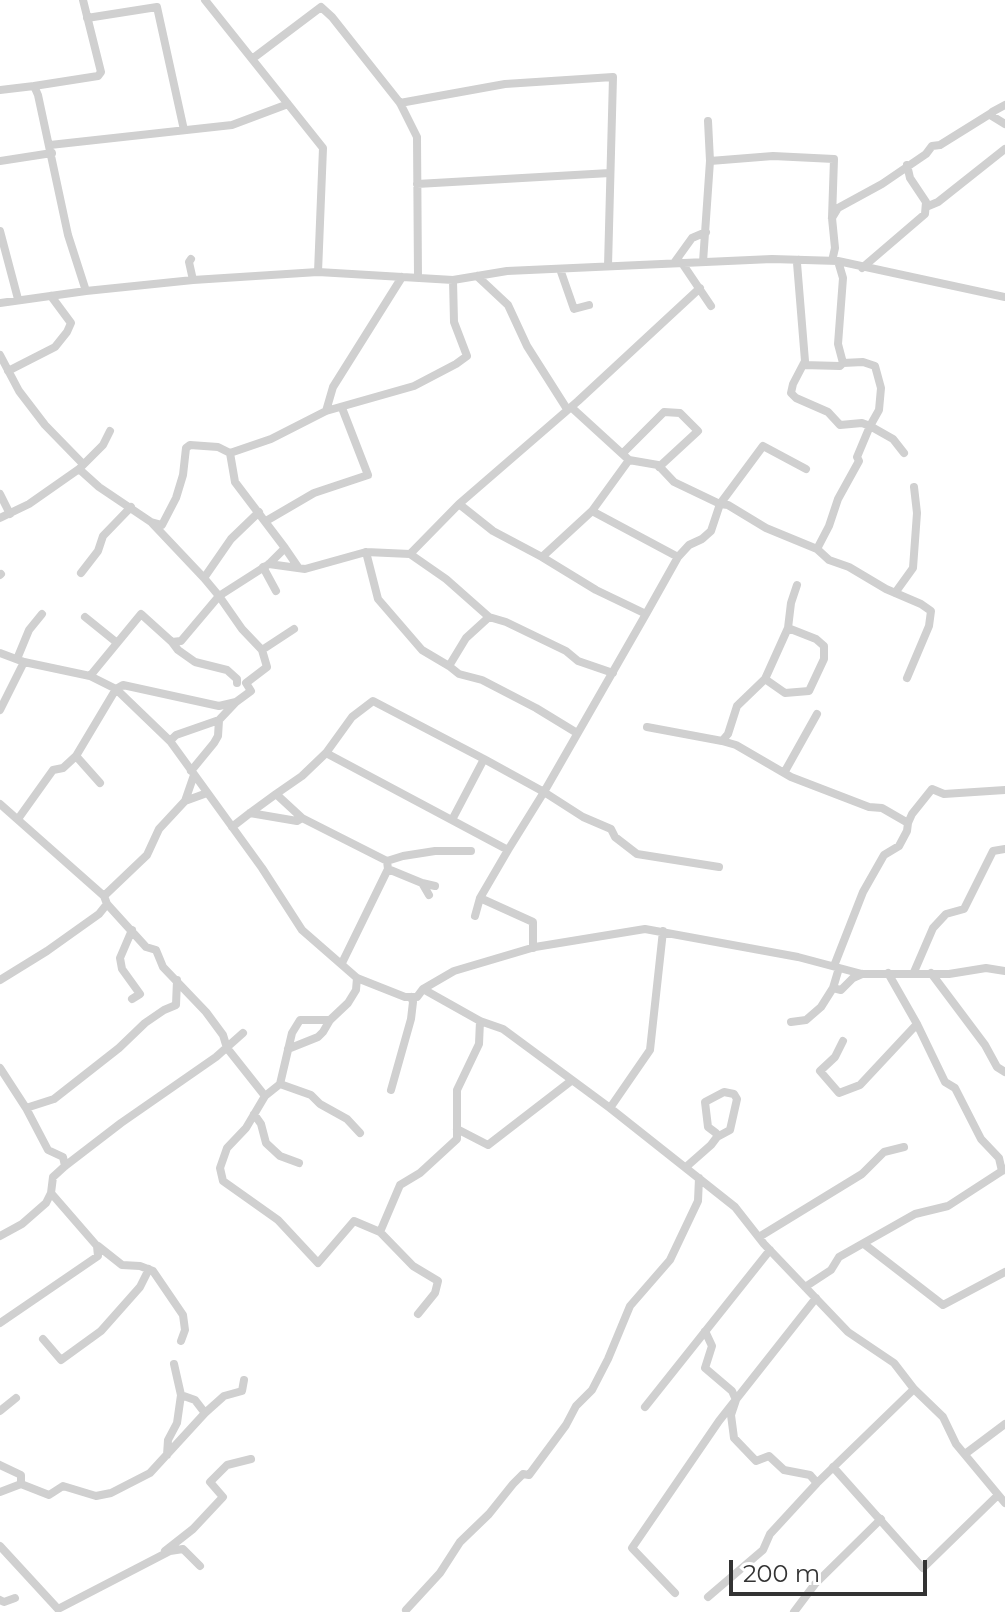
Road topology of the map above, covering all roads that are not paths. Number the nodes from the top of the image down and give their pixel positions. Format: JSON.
{"nodes":[{"id":1,"x":83,"y":0,"type":"edge"},
{"id":2,"x":210,"y":2,"type":"edge"},
{"id":3,"x":159,"y":3,"type":"edge"},
{"id":4,"x":87,"y":18,"type":"junction"},
{"id":5,"x":252,"y":59,"type":"junction"},
{"id":6,"x":34,"y":86,"type":"junction"},
{"id":7,"x":0,"y":90,"type":"edge"},
{"id":8,"x":400,"y":103,"type":"junction"},
{"id":9,"x":288,"y":104,"type":"junction"},
{"id":10,"x":1005,"y":105,"type":"edge"},
{"id":11,"x":993,"y":112,"type":"junction"},
{"id":12,"x":708,"y":121,"type":"dead end"},
{"id":13,"x":1005,"y":124,"type":"edge"},
{"id":14,"x":184,"y":130,"type":"junction"},
{"id":15,"x":51,"y":149,"type":"junction"},
{"id":16,"x":1005,"y":149,"type":"edge"},
{"id":17,"x":0,"y":161,"type":"edge"},
{"id":18,"x":710,"y":161,"type":"junction"},
{"id":19,"x":907,"y":165,"type":"junction"},
{"id":20,"x":610,"y":173,"type":"junction"},
{"id":21,"x":417,"y":184,"type":"junction"},
{"id":22,"x":926,"y":207,"type":"junction"},
{"id":23,"x":832,"y":218,"type":"junction"},
{"id":24,"x":0,"y":231,"type":"edge"},
{"id":25,"x":706,"y":232,"type":"junction"},
{"id":26,"x":191,"y":259,"type":"dead end"},
{"id":27,"x":799,"y":260,"type":"junction"},
{"id":28,"x":835,"y":261,"type":"junction"},
{"id":29,"x":703,"y":262,"type":"junction"},
{"id":30,"x":678,"y":263,"type":"junction"},
{"id":31,"x":608,"y":266,"type":"junction"},
{"id":32,"x":862,"y":268,"type":"junction"},
{"id":33,"x":560,"y":269,"type":"junction"},
{"id":34,"x":318,"y":272,"type":"junction"},
{"id":35,"x":477,"y":276,"type":"junction"},
{"id":36,"x":402,"y":277,"type":"junction"},
{"id":37,"x":418,"y":278,"type":"junction"},
{"id":38,"x":193,"y":280,"type":"junction"},
{"id":39,"x":453,"y":280,"type":"junction"},
{"id":40,"x":700,"y":288,"type":"junction"},
{"id":41,"x":86,"y":291,"type":"junction"},
{"id":42,"x":51,"y":296,"type":"junction"},
{"id":43,"x":1005,"y":297,"type":"edge"},
{"id":44,"x":18,"y":299,"type":"junction"},
{"id":45,"x":0,"y":303,"type":"edge"},
{"id":46,"x":589,"y":305,"type":"dead end"},
{"id":47,"x":711,"y":306,"type":"dead end"},
{"id":48,"x":0,"y":355,"type":"edge"},
{"id":49,"x":843,"y":363,"type":"junction"},
{"id":50,"x":803,"y":365,"type":"junction"},
{"id":51,"x":9,"y":373,"type":"junction"},
{"id":52,"x":0,"y":379,"type":"edge"},
{"id":53,"x":342,"y":408,"type":"junction"},
{"id":54,"x":569,"y":408,"type":"junction"},
{"id":55,"x":326,"y":411,"type":"junction"},
{"id":56,"x":870,"y":426,"type":"junction"},
{"id":57,"x":110,"y":431,"type":"dead end"},
{"id":58,"x":230,"y":453,"type":"junction"},
{"id":59,"x":904,"y":453,"type":"dead end"},
{"id":60,"x":626,"y":456,"type":"junction"},
{"id":61,"x":81,"y":466,"type":"junction"},
{"id":62,"x":659,"y":467,"type":"junction"},
{"id":63,"x":806,"y":469,"type":"dead end"},
{"id":64,"x":914,"y":487,"type":"dead end"},
{"id":65,"x":0,"y":494,"type":"edge"},
{"id":66,"x":459,"y":504,"type":"junction"},
{"id":67,"x":720,"y":504,"type":"junction"},
{"id":68,"x":131,"y":507,"type":"junction"},
{"id":69,"x":592,"y":511,"type":"junction"},
{"id":70,"x":259,"y":512,"type":"junction"},
{"id":71,"x":10,"y":514,"type":"junction"},
{"id":72,"x":0,"y":518,"type":"edge"},
{"id":73,"x":266,"y":521,"type":"junction"},
{"id":74,"x":151,"y":522,"type":"junction"},
{"id":75,"x":285,"y":548,"type":"junction"},
{"id":76,"x":817,"y":549,"type":"junction"},
{"id":77,"x":366,"y":552,"type":"junction"},
{"id":78,"x":410,"y":554,"type":"junction"},
{"id":79,"x":542,"y":557,"type":"junction"},
{"id":80,"x":678,"y":557,"type":"junction"},
{"id":81,"x":266,"y":566,"type":"junction"},
{"id":82,"x":298,"y":567,"type":"junction"},
{"id":83,"x":81,"y":573,"type":"dead end"},
{"id":84,"x":204,"y":578,"type":"junction"},
{"id":85,"x":797,"y":585,"type":"dead end"},
{"id":86,"x":276,"y":591,"type":"dead end"},
{"id":87,"x":895,"y":593,"type":"junction"},
{"id":88,"x":219,"y":596,"type":"junction"},
{"id":89,"x":42,"y":614,"type":"dead end"},
{"id":90,"x":646,"y":614,"type":"junction"},
{"id":91,"x":85,"y":617,"type":"dead end"},
{"id":92,"x":489,"y":617,"type":"junction"},
{"id":93,"x":788,"y":628,"type":"junction"},
{"id":94,"x":294,"y":629,"type":"dead end"},
{"id":95,"x":116,"y":642,"type":"junction"},
{"id":96,"x":172,"y":642,"type":"junction"},
{"id":97,"x":262,"y":650,"type":"junction"},
{"id":98,"x":0,"y":653,"type":"edge"},
{"id":99,"x":20,"y":661,"type":"junction"},
{"id":100,"x":449,"y":666,"type":"junction"},
{"id":101,"x":613,"y":673,"type":"junction"},
{"id":102,"x":90,"y":676,"type":"junction"},
{"id":103,"x":907,"y":678,"type":"dead end"},
{"id":104,"x":765,"y":679,"type":"junction"},
{"id":105,"x":237,"y":683,"type":"dead end"},
{"id":106,"x":116,"y":689,"type":"junction"},
{"id":107,"x":236,"y":702,"type":"junction"},
{"id":108,"x":0,"y":710,"type":"edge"},
{"id":109,"x":817,"y":714,"type":"dead end"},
{"id":110,"x":219,"y":720,"type":"junction"},
{"id":111,"x":647,"y":727,"type":"dead end"},
{"id":112,"x":577,"y":733,"type":"junction"},
{"id":113,"x":170,"y":741,"type":"junction"},
{"id":114,"x":722,"y":741,"type":"junction"},
{"id":115,"x":326,"y":753,"type":"junction"},
{"id":116,"x":76,"y":756,"type":"junction"},
{"id":117,"x":484,"y":759,"type":"junction"},
{"id":118,"x":192,"y":773,"type":"junction"},
{"id":119,"x":784,"y":773,"type":"junction"},
{"id":120,"x":100,"y":783,"type":"dead end"},
{"id":121,"x":1005,"y":790,"type":"edge"},
{"id":122,"x":544,"y":792,"type":"junction"},
{"id":123,"x":207,"y":793,"type":"junction"},
{"id":124,"x":276,"y":794,"type":"junction"},
{"id":125,"x":185,"y":801,"type":"junction"},
{"id":126,"x":0,"y":804,"type":"edge"},
{"id":127,"x":250,"y":813,"type":"junction"},
{"id":128,"x":302,"y":818,"type":"junction"},
{"id":129,"x":453,"y":818,"type":"junction"},
{"id":130,"x":18,"y":819,"type":"junction"},
{"id":131,"x":908,"y":823,"type":"junction"},
{"id":132,"x":232,"y":827,"type":"junction"},
{"id":133,"x":1005,"y":849,"type":"edge"},
{"id":134,"x":508,"y":850,"type":"junction"},
{"id":135,"x":471,"y":851,"type":"dead end"},
{"id":136,"x":388,"y":865,"type":"junction"},
{"id":137,"x":719,"y":867,"type":"dead end"},
{"id":138,"x":422,"y":883,"type":"junction"},
{"id":139,"x":435,"y":886,"type":"dead end"},
{"id":140,"x":429,"y":895,"type":"dead end"},
{"id":141,"x":480,"y":898,"type":"junction"},
{"id":142,"x":106,"y":900,"type":"junction"},
{"id":143,"x":475,"y":916,"type":"dead end"},
{"id":144,"x":132,"y":930,"type":"junction"},
{"id":145,"x":663,"y":931,"type":"junction"},
{"id":146,"x":533,"y":948,"type":"junction"},
{"id":147,"x":342,"y":963,"type":"junction"},
{"id":148,"x":837,"y":967,"type":"junction"},
{"id":149,"x":1005,"y":971,"type":"edge"},
{"id":150,"x":914,"y":972,"type":"junction"},
{"id":151,"x":888,"y":973,"type":"junction"},
{"id":152,"x":931,"y":973,"type":"junction"},
{"id":153,"x":862,"y":974,"type":"junction"},
{"id":154,"x":357,"y":978,"type":"junction"},
{"id":155,"x":0,"y":980,"type":"edge"},
{"id":156,"x":177,"y":980,"type":"junction"},
{"id":157,"x":833,"y":988,"type":"junction"},
{"id":158,"x":423,"y":989,"type":"junction"},
{"id":159,"x":411,"y":997,"type":"junction"},
{"id":160,"x":132,"y":999,"type":"dead end"},
{"id":161,"x":290,"y":1017,"type":"dead end"},
{"id":162,"x":300,"y":1020,"type":"junction"},
{"id":163,"x":330,"y":1020,"type":"junction"},
{"id":164,"x":480,"y":1021,"type":"junction"},
{"id":165,"x":791,"y":1022,"type":"dead end"},
{"id":166,"x":917,"y":1024,"type":"junction"},
{"id":167,"x":243,"y":1033,"type":"dead end"},
{"id":168,"x":843,"y":1041,"type":"dead end"},
{"id":169,"x":227,"y":1048,"type":"junction"},
{"id":170,"x":288,"y":1049,"type":"junction"},
{"id":171,"x":0,"y":1068,"type":"edge"},
{"id":172,"x":1005,"y":1072,"type":"edge"},
{"id":173,"x":571,"y":1081,"type":"junction"},
{"id":174,"x":280,"y":1084,"type":"junction"},
{"id":175,"x":391,"y":1090,"type":"dead end"},
{"id":176,"x":265,"y":1096,"type":"junction"},
{"id":177,"x":26,"y":1108,"type":"junction"},
{"id":178,"x":610,"y":1108,"type":"junction"},
{"id":179,"x":254,"y":1114,"type":"junction"},
{"id":180,"x":457,"y":1129,"type":"junction"},
{"id":181,"x":360,"y":1133,"type":"dead end"},
{"id":182,"x":717,"y":1137,"type":"junction"},
{"id":183,"x":904,"y":1147,"type":"dead end"},
{"id":184,"x":299,"y":1163,"type":"dead end"},
{"id":185,"x":65,"y":1166,"type":"junction"},
{"id":186,"x":686,"y":1167,"type":"junction"},
{"id":187,"x":1004,"y":1170,"type":"edge"},
{"id":188,"x":699,"y":1178,"type":"junction"},
{"id":189,"x":51,"y":1193,"type":"junction"},
{"id":190,"x":380,"y":1232,"type":"junction"},
{"id":191,"x":0,"y":1236,"type":"edge"},
{"id":192,"x":759,"y":1237,"type":"junction"},
{"id":193,"x":864,"y":1244,"type":"junction"},
{"id":194,"x":97,"y":1246,"type":"junction"},
{"id":195,"x":770,"y":1250,"type":"junction"},
{"id":196,"x":149,"y":1269,"type":"junction"},
{"id":197,"x":1005,"y":1272,"type":"edge"},
{"id":198,"x":805,"y":1287,"type":"junction"},
{"id":199,"x":816,"y":1298,"type":"junction"},
{"id":200,"x":418,"y":1314,"type":"dead end"},
{"id":201,"x":0,"y":1323,"type":"edge"},
{"id":202,"x":705,"y":1331,"type":"junction"},
{"id":203,"x":43,"y":1339,"type":"dead end"},
{"id":204,"x":181,"y":1341,"type":"dead end"},
{"id":205,"x":174,"y":1364,"type":"dead end"},
{"id":206,"x":244,"y":1380,"type":"dead end"},
{"id":207,"x":914,"y":1389,"type":"junction"},
{"id":208,"x":181,"y":1395,"type":"junction"},
{"id":209,"x":16,"y":1398,"type":"dead end"},
{"id":210,"x":736,"y":1400,"type":"junction"},
{"id":211,"x":645,"y":1407,"type":"dead end"},
{"id":212,"x":0,"y":1411,"type":"edge"},
{"id":213,"x":205,"y":1413,"type":"junction"},
{"id":214,"x":1005,"y":1424,"type":"edge"},
{"id":215,"x":965,"y":1454,"type":"junction"},
{"id":216,"x":167,"y":1456,"type":"junction"},
{"id":217,"x":251,"y":1459,"type":"dead end"},
{"id":218,"x":0,"y":1465,"type":"edge"},
{"id":219,"x":833,"y":1467,"type":"junction"},
{"id":220,"x":817,"y":1483,"type":"junction"},
{"id":221,"x":21,"y":1484,"type":"junction"},
{"id":222,"x":0,"y":1492,"type":"edge"},
{"id":223,"x":998,"y":1495,"type":"junction"},
{"id":224,"x":1005,"y":1503,"type":"edge"},
{"id":225,"x":881,"y":1519,"type":"junction"},
{"id":226,"x":0,"y":1546,"type":"edge"},
{"id":227,"x":160,"y":1554,"type":"junction"},
{"id":228,"x":200,"y":1566,"type":"dead end"},
{"id":229,"x":675,"y":1593,"type":"dead end"},
{"id":230,"x":708,"y":1597,"type":"dead end"},
{"id":231,"x":15,"y":1598,"type":"dead end"},
{"id":232,"x":1,"y":1603,"type":"edge"},
{"id":233,"x":58,"y":1610,"type":"edge"},
{"id":234,"x":406,"y":1610,"type":"dead end"},
{"id":235,"x":794,"y":1612,"type":"edge"}],
"edges":[{"from":1,"to":4,"type":"street"},
{"from":2,"to":5,"type":"street"},
{"from":3,"to":4,"type":"street"},
{"from":3,"to":14,"type":"street"},
{"from":4,"to":6,"type":"street"},
{"from":5,"to":8,"type":"street"},
{"from":5,"to":9,"type":"street"},
{"from":6,"to":7,"type":"street"},
{"from":6,"to":15,"type":"street"},
{"from":8,"to":20,"type":"street"},
{"from":8,"to":21,"type":"street"},
{"from":9,"to":14,"type":"street"},
{"from":9,"to":34,"type":"street"},
{"from":10,"to":11,"type":"street"},
{"from":11,"to":13,"type":"street"},
{"from":11,"to":19,"type":"street"},
{"from":12,"to":18,"type":"street"},
{"from":14,"to":15,"type":"street"},
{"from":15,"to":17,"type":"street"},
{"from":15,"to":41,"type":"street"},
{"from":16,"to":22,"type":"street"},
{"from":18,"to":23,"type":"street"},
{"from":18,"to":25,"type":"street"},
{"from":19,"to":22,"type":"street"},
{"from":19,"to":23,"type":"street"},
{"from":20,"to":21,"type":"street"},
{"from":20,"to":31,"type":"street"},
{"from":21,"to":37,"type":"street"},
{"from":22,"to":32,"type":"street"},
{"from":23,"to":28,"type":"street"},
{"from":24,"to":44,"type":"street"},
{"from":25,"to":29,"type":"street"},
{"from":25,"to":30,"type":"street"},
{"from":26,"to":38,"type":"street"},
{"from":27,"to":28,"type":"street"},
{"from":27,"to":29,"type":"street"},
{"from":27,"to":50,"type":"street"},
{"from":28,"to":32,"type":"street"},
{"from":28,"to":49,"type":"street"},
{"from":29,"to":30,"type":"street"},
{"from":30,"to":31,"type":"street"},
{"from":30,"to":40,"type":"street"},
{"from":31,"to":33,"type":"street"},
{"from":32,"to":43,"type":"street"},
{"from":33,"to":35,"type":"street"},
{"from":33,"to":46,"type":"street"},
{"from":34,"to":36,"type":"street"},
{"from":34,"to":38,"type":"street"},
{"from":35,"to":39,"type":"street"},
{"from":35,"to":54,"type":"street"},
{"from":36,"to":37,"type":"street"},
{"from":36,"to":55,"type":"street"},
{"from":37,"to":39,"type":"street"},
{"from":38,"to":41,"type":"street"},
{"from":39,"to":53,"type":"street"},
{"from":40,"to":47,"type":"street"},
{"from":40,"to":54,"type":"street"},
{"from":41,"to":42,"type":"street"},
{"from":42,"to":44,"type":"street"},
{"from":42,"to":51,"type":"street"},
{"from":44,"to":45,"type":"street"},
{"from":48,"to":51,"type":"street"},
{"from":49,"to":50,"type":"street"},
{"from":49,"to":56,"type":"street"},
{"from":50,"to":56,"type":"street"},
{"from":51,"to":52,"type":"street"},
{"from":51,"to":61,"type":"street"},
{"from":53,"to":55,"type":"street"},
{"from":53,"to":73,"type":"street"},
{"from":54,"to":60,"type":"street"},
{"from":54,"to":66,"type":"street"},
{"from":55,"to":58,"type":"street"},
{"from":56,"to":59,"type":"street"},
{"from":56,"to":76,"type":"street"},
{"from":57,"to":61,"type":"street"},
{"from":58,"to":70,"type":"street"},
{"from":58,"to":74,"type":"street"},
{"from":60,"to":62,"type":"street"},
{"from":60,"to":62,"type":"street"},
{"from":60,"to":69,"type":"street"},
{"from":61,"to":68,"type":"street"},
{"from":61,"to":71,"type":"street"},
{"from":62,"to":67,"type":"street"},
{"from":63,"to":67,"type":"street"},
{"from":64,"to":87,"type":"street"},
{"from":65,"to":71,"type":"street"},
{"from":66,"to":78,"type":"street"},
{"from":66,"to":79,"type":"street"},
{"from":67,"to":76,"type":"street"},
{"from":67,"to":80,"type":"street"},
{"from":68,"to":74,"type":"street"},
{"from":68,"to":83,"type":"street"},
{"from":69,"to":79,"type":"street"},
{"from":69,"to":80,"type":"street"},
{"from":70,"to":73,"type":"street"},
{"from":70,"to":84,"type":"street"},
{"from":71,"to":72,"type":"street"},
{"from":73,"to":75,"type":"street"},
{"from":74,"to":84,"type":"street"},
{"from":75,"to":81,"type":"street"},
{"from":75,"to":82,"type":"street"},
{"from":76,"to":87,"type":"street"},
{"from":77,"to":78,"type":"street"},
{"from":77,"to":82,"type":"street"},
{"from":77,"to":100,"type":"street"},
{"from":78,"to":92,"type":"street"},
{"from":79,"to":90,"type":"street"},
{"from":80,"to":90,"type":"street"},
{"from":81,"to":82,"type":"street"},
{"from":81,"to":86,"type":"street"},
{"from":81,"to":88,"type":"street"},
{"from":84,"to":88,"type":"street"},
{"from":85,"to":93,"type":"street"},
{"from":87,"to":103,"type":"street"},
{"from":88,"to":96,"type":"street"},
{"from":88,"to":97,"type":"street"},
{"from":89,"to":99,"type":"street"},
{"from":90,"to":101,"type":"street"},
{"from":91,"to":95,"type":"street"},
{"from":92,"to":100,"type":"street"},
{"from":92,"to":101,"type":"street"},
{"from":93,"to":104,"type":"street"},
{"from":93,"to":104,"type":"street"},
{"from":94,"to":97,"type":"street"},
{"from":95,"to":96,"type":"street"},
{"from":95,"to":102,"type":"street"},
{"from":96,"to":105,"type":"street"},
{"from":97,"to":107,"type":"street"},
{"from":98,"to":99,"type":"street"},
{"from":99,"to":102,"type":"street"},
{"from":99,"to":108,"type":"street"},
{"from":100,"to":112,"type":"street"},
{"from":101,"to":112,"type":"street"},
{"from":102,"to":106,"type":"street"},
{"from":104,"to":114,"type":"street"},
{"from":106,"to":107,"type":"street"},
{"from":106,"to":113,"type":"street"},
{"from":106,"to":116,"type":"street"},
{"from":107,"to":110,"type":"street"},
{"from":109,"to":119,"type":"street"},
{"from":110,"to":113,"type":"street"},
{"from":110,"to":118,"type":"street"},
{"from":111,"to":114,"type":"street"},
{"from":112,"to":122,"type":"street"},
{"from":113,"to":118,"type":"street"},
{"from":114,"to":119,"type":"street"},
{"from":115,"to":117,"type":"street"},
{"from":115,"to":124,"type":"street"},
{"from":115,"to":129,"type":"street"},
{"from":116,"to":120,"type":"street"},
{"from":116,"to":130,"type":"street"},
{"from":117,"to":122,"type":"street"},
{"from":117,"to":129,"type":"street"},
{"from":118,"to":123,"type":"street"},
{"from":118,"to":125,"type":"street"},
{"from":119,"to":131,"type":"street"},
{"from":121,"to":131,"type":"street"},
{"from":122,"to":134,"type":"street"},
{"from":122,"to":137,"type":"street"},
{"from":123,"to":125,"type":"street"},
{"from":123,"to":132,"type":"street"},
{"from":124,"to":127,"type":"street"},
{"from":124,"to":128,"type":"street"},
{"from":125,"to":142,"type":"street"},
{"from":126,"to":130,"type":"street"},
{"from":127,"to":128,"type":"street"},
{"from":127,"to":132,"type":"street"},
{"from":128,"to":136,"type":"street"},
{"from":129,"to":134,"type":"street"},
{"from":130,"to":142,"type":"street"},
{"from":131,"to":148,"type":"street"},
{"from":132,"to":147,"type":"street"},
{"from":133,"to":150,"type":"street"},
{"from":134,"to":141,"type":"street"},
{"from":135,"to":136,"type":"street"},
{"from":136,"to":138,"type":"street"},
{"from":136,"to":147,"type":"street"},
{"from":138,"to":139,"type":"street"},
{"from":138,"to":140,"type":"street"},
{"from":141,"to":143,"type":"street"},
{"from":141,"to":146,"type":"street"},
{"from":142,"to":144,"type":"street"},
{"from":142,"to":155,"type":"street"},
{"from":144,"to":156,"type":"street"},
{"from":144,"to":160,"type":"street"},
{"from":145,"to":146,"type":"street"},
{"from":145,"to":148,"type":"street"},
{"from":145,"to":178,"type":"street"},
{"from":146,"to":158,"type":"street"},
{"from":147,"to":154,"type":"street"},
{"from":148,"to":153,"type":"street"},
{"from":148,"to":157,"type":"street"},
{"from":149,"to":152,"type":"street"},
{"from":150,"to":151,"type":"street"},
{"from":150,"to":152,"type":"street"},
{"from":151,"to":153,"type":"street"},
{"from":151,"to":166,"type":"street"},
{"from":152,"to":172,"type":"street"},
{"from":153,"to":157,"type":"street"},
{"from":154,"to":159,"type":"street"},
{"from":154,"to":163,"type":"street"},
{"from":156,"to":169,"type":"street"},
{"from":156,"to":177,"type":"street"},
{"from":157,"to":165,"type":"street"},
{"from":158,"to":159,"type":"street"},
{"from":158,"to":164,"type":"street"},
{"from":159,"to":175,"type":"street"},
{"from":161,"to":162,"type":"street"},
{"from":162,"to":163,"type":"street"},
{"from":162,"to":170,"type":"street"},
{"from":163,"to":170,"type":"street"},
{"from":164,"to":173,"type":"street"},
{"from":164,"to":180,"type":"street"},
{"from":166,"to":168,"type":"street"},
{"from":166,"to":187,"type":"street"},
{"from":167,"to":169,"type":"street"},
{"from":169,"to":176,"type":"street"},
{"from":169,"to":185,"type":"street"},
{"from":170,"to":174,"type":"street"},
{"from":171,"to":177,"type":"street"},
{"from":173,"to":178,"type":"street"},
{"from":173,"to":180,"type":"street"},
{"from":174,"to":176,"type":"street"},
{"from":174,"to":181,"type":"street"},
{"from":176,"to":179,"type":"street"},
{"from":177,"to":185,"type":"street"},
{"from":178,"to":186,"type":"street"},
{"from":179,"to":184,"type":"street"},
{"from":179,"to":190,"type":"street"},
{"from":180,"to":190,"type":"street"},
{"from":182,"to":182,"type":"street"},
{"from":182,"to":186,"type":"street"},
{"from":183,"to":192,"type":"street"},
{"from":185,"to":189,"type":"street"},
{"from":186,"to":188,"type":"street"},
{"from":187,"to":193,"type":"street"},
{"from":188,"to":192,"type":"street"},
{"from":188,"to":234,"type":"street"},
{"from":189,"to":191,"type":"street"},
{"from":189,"to":194,"type":"street"},
{"from":190,"to":200,"type":"street"},
{"from":192,"to":195,"type":"street"},
{"from":193,"to":197,"type":"street"},
{"from":193,"to":198,"type":"street"},
{"from":194,"to":196,"type":"street"},
{"from":194,"to":201,"type":"street"},
{"from":195,"to":198,"type":"street"},
{"from":195,"to":202,"type":"street"},
{"from":196,"to":203,"type":"street"},
{"from":196,"to":204,"type":"street"},
{"from":198,"to":199,"type":"street"},
{"from":199,"to":207,"type":"street"},
{"from":199,"to":210,"type":"street"},
{"from":202,"to":210,"type":"street"},
{"from":202,"to":211,"type":"street"},
{"from":205,"to":208,"type":"street"},
{"from":206,"to":213,"type":"street"},
{"from":207,"to":215,"type":"street"},
{"from":207,"to":219,"type":"street"},
{"from":208,"to":213,"type":"street"},
{"from":208,"to":216,"type":"street"},
{"from":209,"to":212,"type":"street"},
{"from":210,"to":220,"type":"street"},
{"from":210,"to":229,"type":"street"},
{"from":213,"to":216,"type":"street"},
{"from":214,"to":215,"type":"street"},
{"from":215,"to":223,"type":"street"},
{"from":216,"to":221,"type":"street"},
{"from":217,"to":227,"type":"street"},
{"from":218,"to":221,"type":"street"},
{"from":219,"to":220,"type":"street"},
{"from":219,"to":225,"type":"street"},
{"from":220,"to":230,"type":"street"},
{"from":221,"to":222,"type":"street"},
{"from":223,"to":224,"type":"street"},
{"from":223,"to":225,"type":"street"},
{"from":225,"to":235,"type":"street"},
{"from":226,"to":233,"type":"street"},
{"from":227,"to":228,"type":"street"},
{"from":227,"to":233,"type":"street"},
{"from":231,"to":232,"type":"street"}]}
